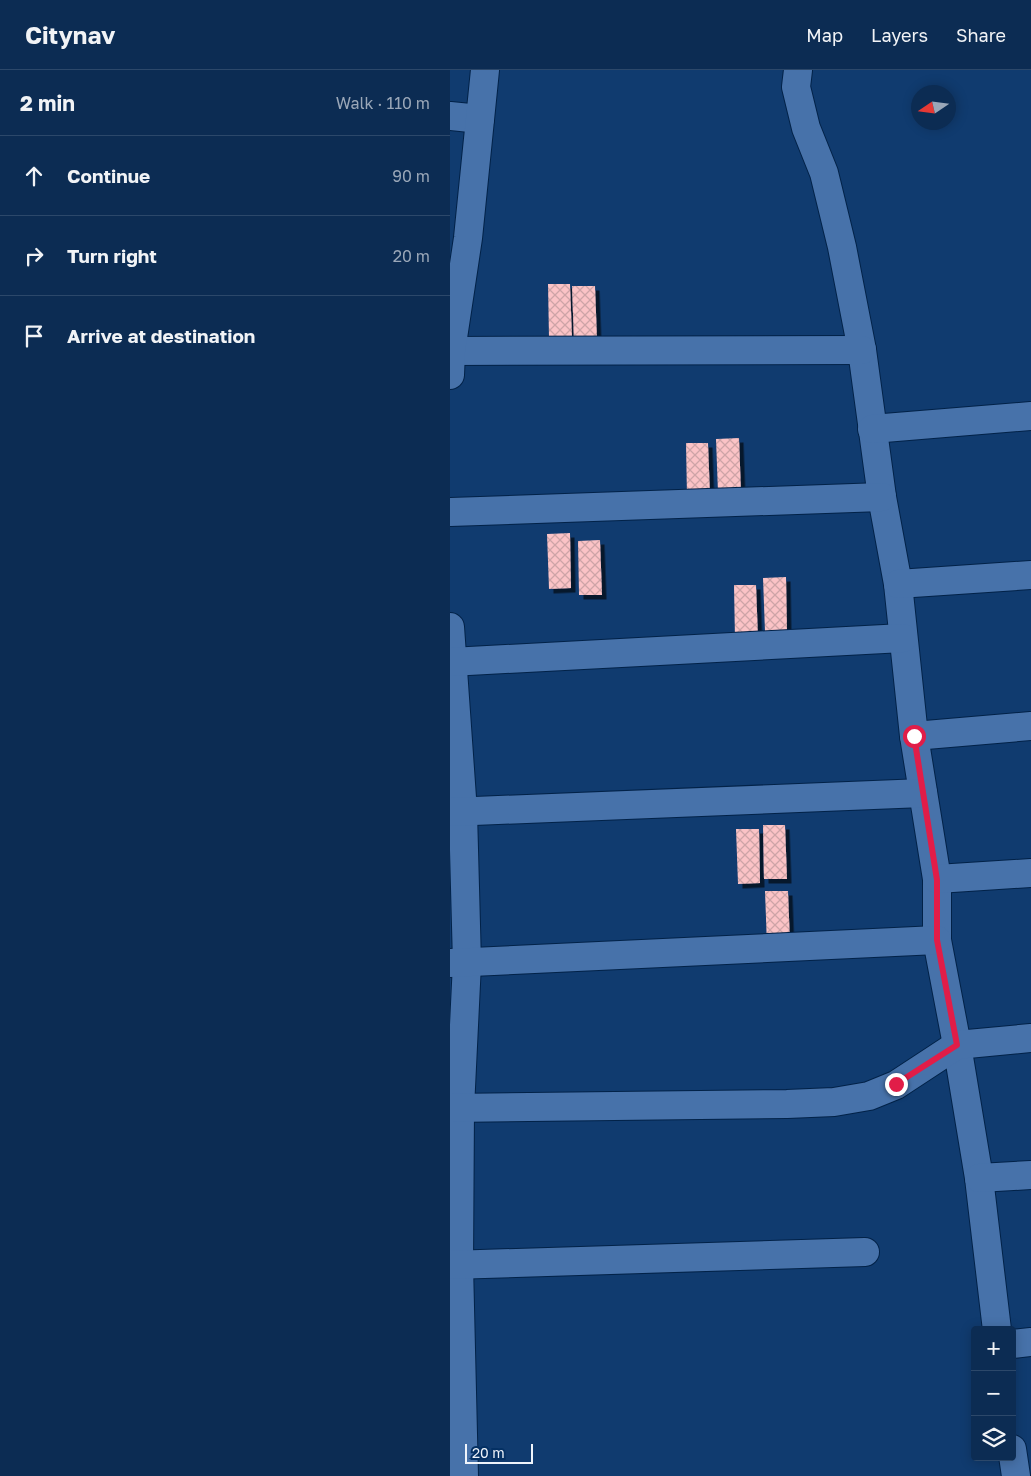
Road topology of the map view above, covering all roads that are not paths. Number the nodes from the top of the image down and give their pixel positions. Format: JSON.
{"nodes":[{"id":1,"x":485,"y":70,"type":"edge"},
{"id":2,"x":798,"y":70,"type":"edge"},
{"id":3,"x":450,"y":116,"type":"edge"},
{"id":4,"x":480,"y":119,"type":"junction"},
{"id":5,"x":459,"y":238,"type":"edge"},
{"id":6,"x":862,"y":350,"type":"junction"},
{"id":7,"x":450,"y":359,"type":"edge"},
{"id":8,"x":1031,"y":416,"type":"edge"},
{"id":9,"x":872,"y":428,"type":"junction"},
{"id":10,"x":882,"y":497,"type":"junction"},
{"id":11,"x":450,"y":512,"type":"edge"},
{"id":12,"x":1031,"y":575,"type":"edge"},
{"id":13,"x":898,"y":584,"type":"junction"},
{"id":14,"x":450,"y":627,"type":"edge"},
{"id":15,"x":903,"y":638,"type":"junction"},
{"id":16,"x":451,"y":662,"type":"edge"},
{"id":17,"x":1031,"y":726,"type":"edge"},
{"id":18,"x":914,"y":736,"type":"junction"},
{"id":19,"x":924,"y":794,"type":"junction"},
{"id":20,"x":456,"y":812,"type":"edge"},
{"id":21,"x":1031,"y":873,"type":"edge"},
{"id":22,"x":937,"y":880,"type":"junction"},
{"id":23,"x":937,"y":940,"type":"junction"},
{"id":24,"x":458,"y":963,"type":"edge"},
{"id":25,"x":1031,"y":1038,"type":"edge"},
{"id":26,"x":957,"y":1045,"type":"junction"},
{"id":27,"x":455,"y":1108,"type":"edge"},
{"id":28,"x":1031,"y":1175,"type":"edge"},
{"id":29,"x":979,"y":1178,"type":"junction"},
{"id":30,"x":865,"y":1252,"type":"dead end"},
{"id":31,"x":455,"y":1265,"type":"edge"},
{"id":32,"x":997,"y":1326,"type":"edge"},
{"id":33,"x":1031,"y":1342,"type":"edge"},
{"id":34,"x":1016,"y":1344,"type":"edge"},
{"id":35,"x":1014,"y":1461,"type":"edge"},
{"id":36,"x":464,"y":1476,"type":"edge"},
{"id":37,"x":1016,"y":1476,"type":"edge"}],
"edges":[{"from":1,"to":4,"type":"street"},
{"from":2,"to":6,"type":"street"},
{"from":3,"to":4,"type":"street"},
{"from":4,"to":5,"type":"street"},
{"from":5,"to":7,"type":"street"},
{"from":6,"to":7,"type":"street"},
{"from":6,"to":9,"type":"street"},
{"from":8,"to":9,"type":"street"},
{"from":9,"to":10,"type":"street"},
{"from":10,"to":11,"type":"street"},
{"from":10,"to":13,"type":"street"},
{"from":12,"to":13,"type":"street"},
{"from":13,"to":15,"type":"street"},
{"from":14,"to":16,"type":"street"},
{"from":15,"to":16,"type":"street"},
{"from":15,"to":18,"type":"street"},
{"from":16,"to":20,"type":"street"},
{"from":17,"to":18,"type":"street"},
{"from":18,"to":19,"type":"street"},
{"from":19,"to":20,"type":"street"},
{"from":19,"to":22,"type":"street"},
{"from":20,"to":24,"type":"street"},
{"from":21,"to":22,"type":"street"},
{"from":22,"to":23,"type":"street"},
{"from":23,"to":24,"type":"street"},
{"from":23,"to":26,"type":"street"},
{"from":24,"to":27,"type":"street"},
{"from":25,"to":26,"type":"street"},
{"from":26,"to":27,"type":"street"},
{"from":26,"to":29,"type":"street"},
{"from":27,"to":31,"type":"street"},
{"from":28,"to":29,"type":"street"},
{"from":29,"to":32,"type":"street"},
{"from":30,"to":31,"type":"street"},
{"from":31,"to":36,"type":"street"},
{"from":33,"to":34,"type":"street"},
{"from":35,"to":37,"type":"street"}]}
